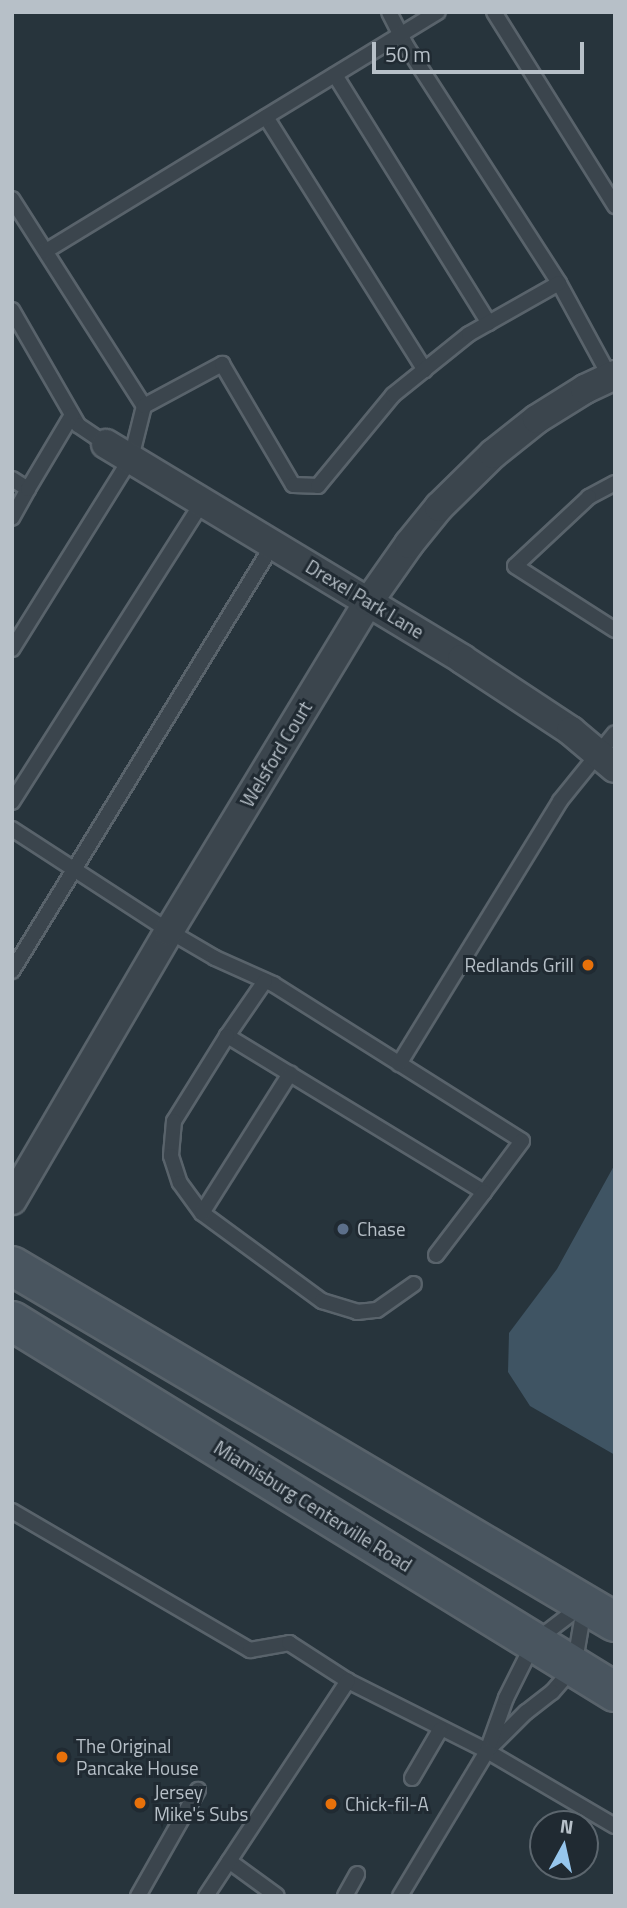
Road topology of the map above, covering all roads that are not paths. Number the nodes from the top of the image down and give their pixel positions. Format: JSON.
{"nodes":[{"id":1,"x":389,"y":12,"type":"edge"},
{"id":2,"x":438,"y":12,"type":"edge"},
{"id":3,"x":494,"y":12,"type":"edge"},
{"id":4,"x":401,"y":35,"type":"junction"},
{"id":5,"x":335,"y":75,"type":"junction"},
{"id":6,"x":266,"y":117,"type":"junction"},
{"id":7,"x":12,"y":199,"type":"edge"},
{"id":8,"x":615,"y":206,"type":"edge"},
{"id":9,"x":46,"y":251,"type":"junction"},
{"id":10,"x":559,"y":283,"type":"junction"},
{"id":11,"x":12,"y":310,"type":"edge"},
{"id":12,"x":489,"y":323,"type":"junction"},
{"id":13,"x":425,"y":370,"type":"junction"},
{"id":14,"x":612,"y":376,"type":"edge"},
{"id":15,"x":144,"y":406,"type":"junction"},
{"id":16,"x":72,"y":415,"type":"junction"},
{"id":17,"x":106,"y":444,"type":"joint"},
{"id":18,"x":131,"y":458,"type":"junction"},
{"id":19,"x":12,"y":479,"type":"edge"},
{"id":20,"x":615,"y":483,"type":"edge"},
{"id":21,"x":28,"y":489,"type":"junction"},
{"id":22,"x":203,"y":501,"type":"junction"},
{"id":23,"x":12,"y":518,"type":"edge"},
{"id":24,"x":274,"y":543,"type":"junction"},
{"id":25,"x":369,"y":601,"type":"junction"},
{"id":26,"x":615,"y":630,"type":"edge"},
{"id":27,"x":12,"y":649,"type":"edge"},
{"id":28,"x":609,"y":751,"type":"edge"},
{"id":29,"x":12,"y":802,"type":"edge"},
{"id":30,"x":12,"y":829,"type":"edge"},
{"id":31,"x":74,"y":870,"type":"junction"},
{"id":32,"x":169,"y":931,"type":"junction"},
{"id":33,"x":12,"y":971,"type":"edge"},
{"id":34,"x":265,"y":981,"type":"junction"},
{"id":35,"x":227,"y":1036,"type":"junction"},
{"id":36,"x":399,"y":1064,"type":"junction"},
{"id":37,"x":290,"y":1074,"type":"junction"},
{"id":38,"x":484,"y":1192,"type":"junction"},
{"id":39,"x":12,"y":1200,"type":"edge"},
{"id":40,"x":202,"y":1213,"type":"junction"},
{"id":41,"x":436,"y":1255,"type":"dead end"},
{"id":42,"x":12,"y":1266,"type":"edge"},
{"id":43,"x":414,"y":1284,"type":"dead end"},
{"id":44,"x":66,"y":1297,"type":"junction"},
{"id":45,"x":12,"y":1298,"type":"edge"},
{"id":46,"x":12,"y":1321,"type":"edge"},
{"id":47,"x":12,"y":1511,"type":"edge"},
{"id":48,"x":600,"y":1613,"type":"edge"},
{"id":49,"x":534,"y":1642,"type":"junction"},
{"id":50,"x":575,"y":1667,"type":"junction"},
{"id":51,"x":348,"y":1681,"type":"junction"},
{"id":52,"x":615,"y":1692,"type":"edge"},
{"id":53,"x":440,"y":1730,"type":"junction"},
{"id":54,"x":487,"y":1751,"type":"junction"},
{"id":55,"x":412,"y":1778,"type":"dead end"},
{"id":56,"x":198,"y":1790,"type":"dead end"},
{"id":57,"x":615,"y":1826,"type":"edge"},
{"id":58,"x":229,"y":1861,"type":"junction"},
{"id":59,"x":357,"y":1874,"type":"dead end"},
{"id":60,"x":138,"y":1896,"type":"edge"},
{"id":61,"x":206,"y":1896,"type":"edge"},
{"id":62,"x":277,"y":1896,"type":"edge"},
{"id":63,"x":345,"y":1896,"type":"edge"},
{"id":64,"x":400,"y":1896,"type":"edge"}],
"edges":[{"from":1,"to":4,"type":"lane"},
{"from":2,"to":4,"type":"lane"},
{"from":3,"to":8,"type":"lane"},
{"from":4,"to":5,"type":"lane"},
{"from":4,"to":10,"type":"lane"},
{"from":5,"to":6,"type":"lane"},
{"from":5,"to":12,"type":"lane"},
{"from":6,"to":9,"type":"lane"},
{"from":6,"to":13,"type":"lane"},
{"from":7,"to":9,"type":"lane"},
{"from":9,"to":15,"type":"lane"},
{"from":10,"to":12,"type":"lane"},
{"from":10,"to":14,"type":"lane"},
{"from":11,"to":16,"type":"lane"},
{"from":12,"to":13,"type":"lane"},
{"from":13,"to":15,"type":"lane"},
{"from":14,"to":25,"type":"street","name":"Welsford Court"},
{"from":15,"to":18,"type":"lane"},
{"from":16,"to":17,"type":"lane"},
{"from":16,"to":21,"type":"lane"},
{"from":17,"to":18,"type":"street","name":"Drexel Park Lane"},
{"from":18,"to":22,"type":"street","name":"Drexel Park Lane"},
{"from":18,"to":27,"type":"lane"},
{"from":19,"to":21,"type":"lane"},
{"from":20,"to":26,"type":"lane"},
{"from":21,"to":23,"type":"lane"},
{"from":22,"to":24,"type":"street","name":"Drexel Park Lane"},
{"from":22,"to":29,"type":"lane"},
{"from":24,"to":25,"type":"street","name":"Drexel Park Lane"},
{"from":24,"to":31,"type":"lane"},
{"from":25,"to":28,"type":"street","name":"Drexel Park Lane"},
{"from":25,"to":32,"type":"street","name":"Welsford Court"},
{"from":28,"to":36,"type":"lane"},
{"from":30,"to":31,"type":"lane"},
{"from":31,"to":32,"type":"lane"},
{"from":31,"to":33,"type":"lane"},
{"from":32,"to":34,"type":"lane"},
{"from":32,"to":39,"type":"street","name":"Welsford Court"},
{"from":34,"to":35,"type":"lane"},
{"from":34,"to":36,"type":"lane"},
{"from":35,"to":37,"type":"lane"},
{"from":35,"to":40,"type":"lane"},
{"from":36,"to":38,"type":"lane"},
{"from":37,"to":38,"type":"lane"},
{"from":37,"to":40,"type":"lane"},
{"from":38,"to":41,"type":"lane"},
{"from":40,"to":43,"type":"lane"},
{"from":42,"to":44,"type":"main road"},
{"from":44,"to":45,"type":"main road"},
{"from":44,"to":48,"type":"main road"},
{"from":46,"to":49,"type":"main road","name":"Miamisburg Centerville Road"},
{"from":47,"to":51,"type":"lane"},
{"from":48,"to":49,"type":"lane"},
{"from":48,"to":50,"type":"lane"},
{"from":49,"to":50,"type":"main road","name":"Miamisburg Centerville Road"},
{"from":49,"to":54,"type":"lane"},
{"from":50,"to":52,"type":"main road","name":"Miamisburg Centerville Road"},
{"from":50,"to":54,"type":"lane"},
{"from":51,"to":53,"type":"lane"},
{"from":51,"to":58,"type":"lane"},
{"from":53,"to":54,"type":"lane"},
{"from":53,"to":55,"type":"lane"},
{"from":54,"to":57,"type":"lane"},
{"from":54,"to":64,"type":"lane"},
{"from":56,"to":60,"type":"lane"},
{"from":58,"to":61,"type":"lane"},
{"from":58,"to":62,"type":"lane"},
{"from":59,"to":63,"type":"lane"}]}
